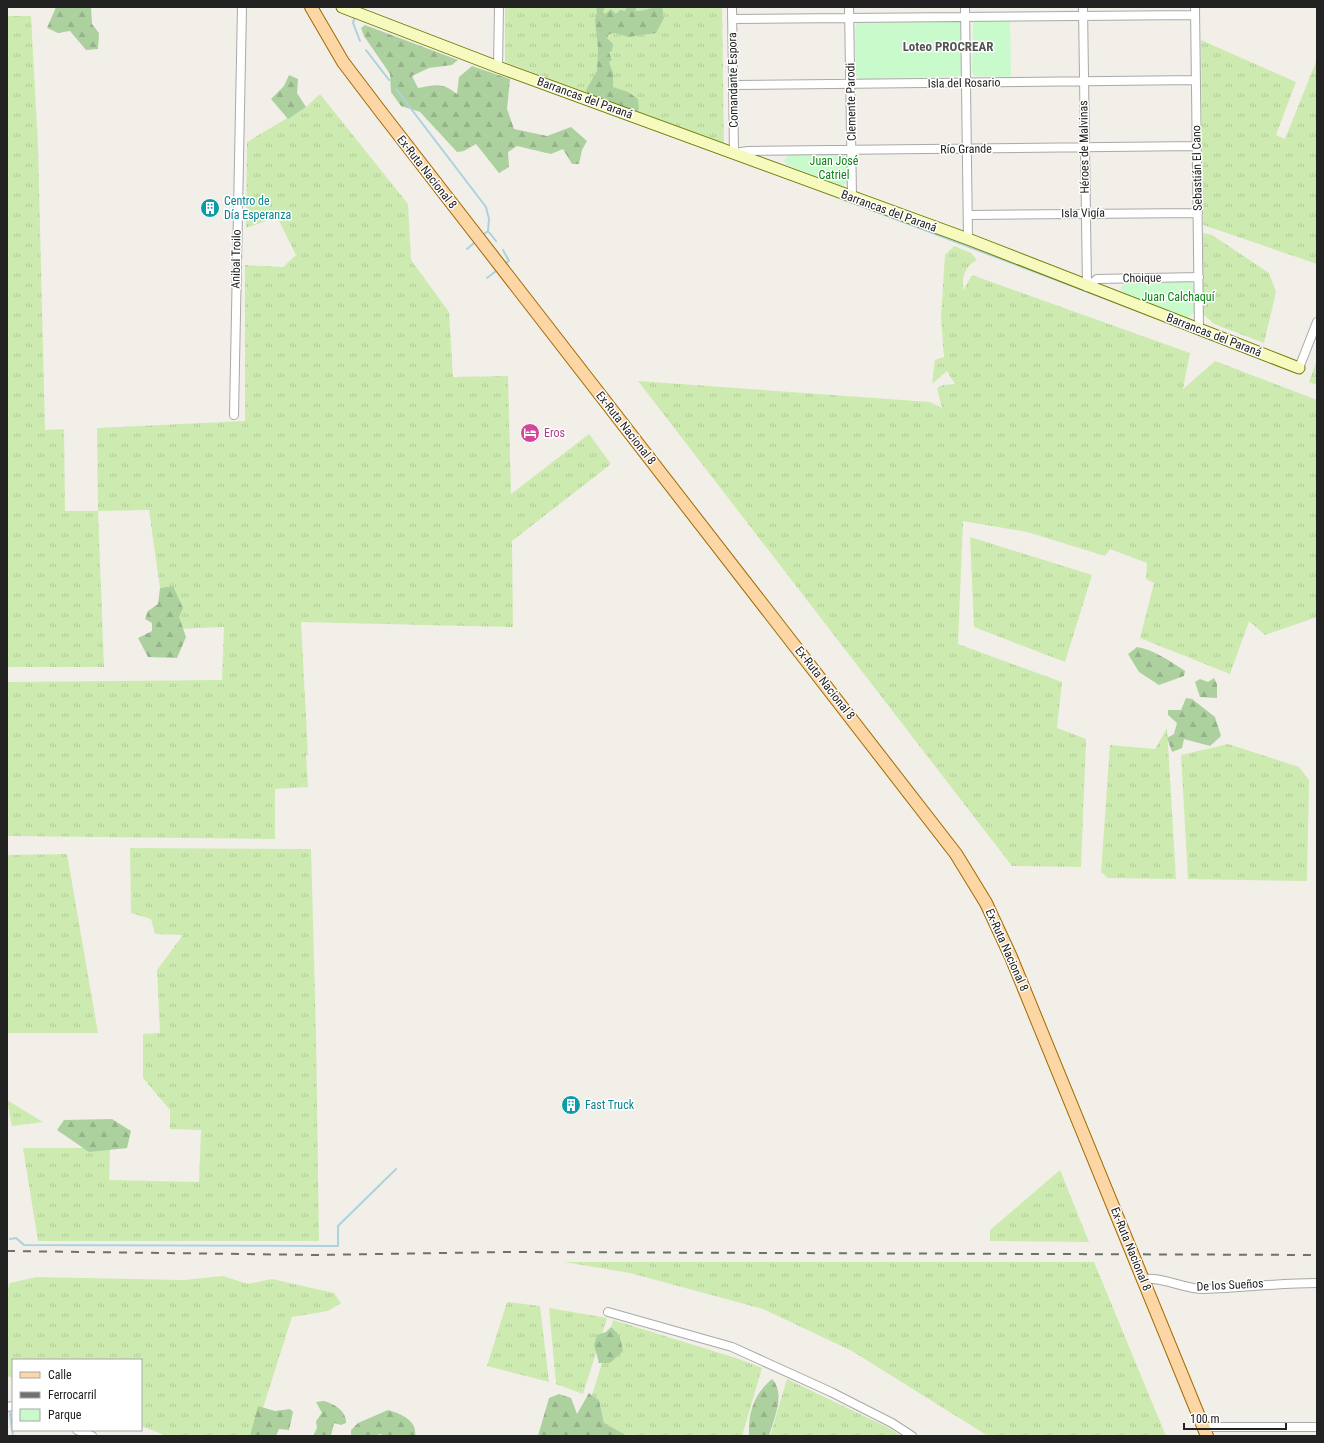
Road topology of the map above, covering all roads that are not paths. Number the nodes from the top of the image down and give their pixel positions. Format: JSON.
{"nodes":[{"id":1,"x":242,"y":7,"type":"edge"},
{"id":2,"x":311,"y":7,"type":"edge"},
{"id":3,"x":342,"y":7,"type":"edge"},
{"id":4,"x":499,"y":7,"type":"edge"},
{"id":5,"x":732,"y":7,"type":"edge"},
{"id":6,"x":849,"y":7,"type":"edge"},
{"id":7,"x":965,"y":7,"type":"edge"},
{"id":8,"x":1083,"y":7,"type":"edge"},
{"id":9,"x":1195,"y":11,"type":"edge"},
{"id":10,"x":965,"y":16,"type":"junction"},
{"id":11,"x":1083,"y":16,"type":"junction"},
{"id":12,"x":849,"y":17,"type":"junction"},
{"id":13,"x":732,"y":19,"type":"junction"},
{"id":14,"x":498,"y":67,"type":"junction"},
{"id":15,"x":1196,"y":80,"type":"junction"},
{"id":16,"x":1083,"y":82,"type":"junction"},
{"id":17,"x":967,"y":83,"type":"junction"},
{"id":18,"x":733,"y":85,"type":"junction"},
{"id":19,"x":850,"y":85,"type":"junction"},
{"id":20,"x":1197,"y":146,"type":"junction"},
{"id":21,"x":1084,"y":147,"type":"junction"},
{"id":22,"x":967,"y":149,"type":"junction"},
{"id":23,"x":851,"y":150,"type":"junction"},
{"id":24,"x":734,"y":153,"type":"junction"},
{"id":25,"x":852,"y":197,"type":"junction"},
{"id":26,"x":1085,"y":213,"type":"junction"},
{"id":27,"x":1198,"y":213,"type":"junction"},
{"id":28,"x":968,"y":215,"type":"junction"},
{"id":29,"x":968,"y":239,"type":"junction"},
{"id":30,"x":1199,"y":277,"type":"junction"},
{"id":31,"x":1087,"y":287,"type":"junction"},
{"id":32,"x":1317,"y":322,"type":"edge"},
{"id":33,"x":1199,"y":329,"type":"junction"},
{"id":34,"x":1299,"y":368,"type":"joint"},
{"id":35,"x":234,"y":415,"type":"dead end"},
{"id":36,"x":1144,"y":1279,"type":"junction"},
{"id":37,"x":1317,"y":1283,"type":"edge"},
{"id":38,"x":608,"y":1312,"type":"dead end"},
{"id":39,"x":1317,"y":1427,"type":"edge"},
{"id":40,"x":80,"y":1431,"type":"edge"},
{"id":41,"x":1205,"y":1432,"type":"edge"},
{"id":42,"x":92,"y":1436,"type":"edge"},
{"id":43,"x":912,"y":1436,"type":"edge"}],
"edges":[{"from":1,"to":35,"type":"street","name":"Anibal Troilo"},
{"from":2,"to":36,"type":"main road","name":"Ex-Ruta Nacional 8"},
{"from":3,"to":14,"type":"street","name":"Barrancas del Paraná"},
{"from":4,"to":14,"type":"street"},
{"from":5,"to":13,"type":"street","name":"Comandante Espora"},
{"from":6,"to":12,"type":"street","name":"Clemente Parodi"},
{"from":7,"to":10,"type":"street"},
{"from":8,"to":11,"type":"street","name":"Héroes de Malvinas"},
{"from":9,"to":11,"type":"street"},
{"from":9,"to":15,"type":"street","name":"Sebastián El Cano"},
{"from":10,"to":11,"type":"street"},
{"from":10,"to":12,"type":"street"},
{"from":10,"to":17,"type":"street"},
{"from":11,"to":16,"type":"street","name":"Héroes de Malvinas"},
{"from":12,"to":13,"type":"street"},
{"from":12,"to":19,"type":"street","name":"Clemente Parodi"},
{"from":13,"to":18,"type":"street","name":"Comandante Espora"},
{"from":14,"to":24,"type":"street","name":"Barrancas del Paraná"},
{"from":15,"to":16,"type":"street","name":"Isla del Rosario"},
{"from":15,"to":20,"type":"street","name":"Sebastián El Cano"},
{"from":16,"to":17,"type":"street","name":"Isla del Rosario"},
{"from":16,"to":21,"type":"street","name":"Héroes de Malvinas"},
{"from":17,"to":19,"type":"street","name":"Isla del Rosario"},
{"from":17,"to":22,"type":"street"},
{"from":18,"to":19,"type":"street","name":"Isla del Rosario"},
{"from":18,"to":24,"type":"street","name":"Comandante Espora"},
{"from":19,"to":23,"type":"street","name":"Clemente Parodi"},
{"from":20,"to":21,"type":"street","name":"Río Grande"},
{"from":20,"to":27,"type":"street","name":"Sebastián El Cano"},
{"from":21,"to":22,"type":"street","name":"Río Grande"},
{"from":21,"to":26,"type":"street","name":"Héroes de Malvinas"},
{"from":22,"to":23,"type":"street","name":"Río Grande"},
{"from":22,"to":28,"type":"street"},
{"from":23,"to":24,"type":"street","name":"Río Grande"},
{"from":23,"to":25,"type":"street","name":"Clemente Parodi"},
{"from":24,"to":25,"type":"street","name":"Barrancas del Paraná"},
{"from":25,"to":29,"type":"street","name":"Barrancas del Paraná"},
{"from":26,"to":27,"type":"street","name":"Isla Vigía"},
{"from":26,"to":28,"type":"street","name":"Isla Vigía"},
{"from":26,"to":31,"type":"street","name":"Héroes de Malvinas"},
{"from":27,"to":30,"type":"street","name":"Sebastián El Cano"},
{"from":28,"to":29,"type":"street"},
{"from":29,"to":31,"type":"street","name":"Barrancas del Paraná"},
{"from":30,"to":31,"type":"street","name":"Choique"},
{"from":30,"to":33,"type":"street","name":"Sebastián El Cano"},
{"from":31,"to":33,"type":"street","name":"Barrancas del Paraná"},
{"from":32,"to":34,"type":"street"},
{"from":33,"to":34,"type":"street","name":"Barrancas del Paraná"},
{"from":36,"to":37,"type":"street","name":"De los Sueños"},
{"from":36,"to":41,"type":"main road","name":"Ex-Ruta Nacional 8"},
{"from":38,"to":43,"type":"street"},
{"from":39,"to":41,"type":"street"},
{"from":40,"to":42,"type":"street"}]}
